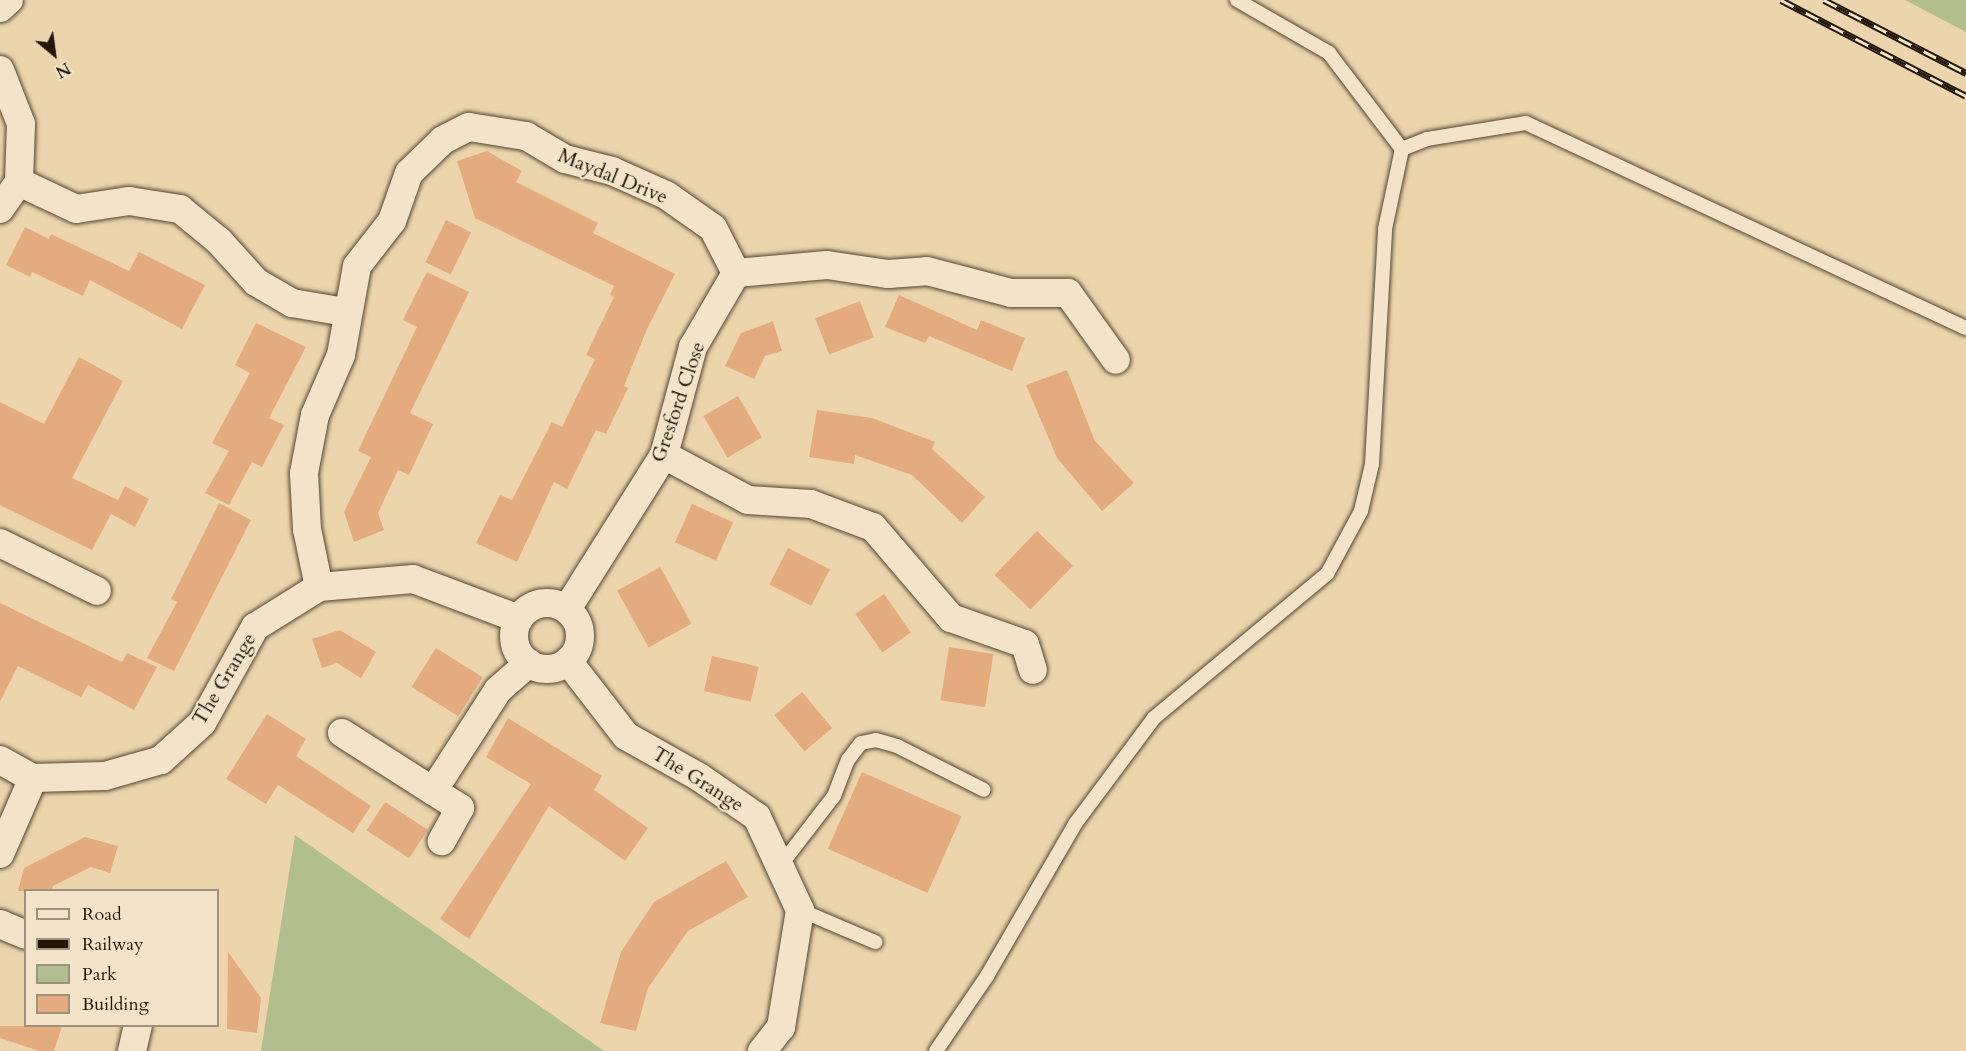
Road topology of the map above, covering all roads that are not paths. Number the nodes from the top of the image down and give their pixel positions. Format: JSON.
{"nodes":[{"id":1,"x":9,"y":0,"type":"edge"},
{"id":2,"x":1237,"y":0,"type":"edge"},
{"id":3,"x":0,"y":8,"type":"edge"},
{"id":4,"x":0,"y":70,"type":"edge"},
{"id":5,"x":1402,"y":149,"type":"junction"},
{"id":6,"x":19,"y":182,"type":"junction"},
{"id":7,"x":0,"y":209,"type":"edge"},
{"id":8,"x":736,"y":273,"type":"junction"},
{"id":9,"x":345,"y":312,"type":"junction"},
{"id":10,"x":1966,"y":328,"type":"edge"},
{"id":11,"x":1116,"y":360,"type":"dead end"},
{"id":12,"x":664,"y":455,"type":"junction"},
{"id":13,"x":0,"y":543,"type":"edge"},
{"id":14,"x":319,"y":587,"type":"junction"},
{"id":15,"x":97,"y":591,"type":"dead end"},
{"id":16,"x":567,"y":609,"type":"junction"},
{"id":17,"x":519,"y":619,"type":"junction"},
{"id":18,"x":568,"y":661,"type":"junction"},
{"id":19,"x":529,"y":663,"type":"junction"},
{"id":20,"x":1034,"y":670,"type":"dead end"},
{"id":21,"x":342,"y":733,"type":"dead end"},
{"id":22,"x":0,"y":760,"type":"edge"},
{"id":23,"x":33,"y":778,"type":"junction"},
{"id":24,"x":984,"y":790,"type":"dead end"},
{"id":25,"x":433,"y":791,"type":"junction"},
{"id":26,"x":442,"y":841,"type":"dead end"},
{"id":27,"x":0,"y":854,"type":"edge"},
{"id":28,"x":780,"y":866,"type":"junction"},
{"id":29,"x":800,"y":909,"type":"junction"},
{"id":30,"x":0,"y":924,"type":"edge"},
{"id":31,"x":24,"y":934,"type":"edge"},
{"id":32,"x":875,"y":942,"type":"dead end"},
{"id":33,"x":138,"y":1027,"type":"edge"},
{"id":34,"x":132,"y":1051,"type":"edge"},
{"id":35,"x":762,"y":1051,"type":"edge"},
{"id":36,"x":936,"y":1051,"type":"edge"}],
"edges":[{"from":1,"to":3,"type":"street"},
{"from":2,"to":5,"type":"lane"},
{"from":4,"to":6,"type":"street"},
{"from":5,"to":10,"type":"lane"},
{"from":5,"to":36,"type":"lane"},
{"from":6,"to":7,"type":"street"},
{"from":6,"to":9,"type":"street"},
{"from":8,"to":9,"type":"street","name":"Maydal Drive"},
{"from":8,"to":11,"type":"street"},
{"from":8,"to":12,"type":"street","name":"Gresford Close"},
{"from":9,"to":14,"type":"street","name":"Maydal Drive"},
{"from":12,"to":16,"type":"street","name":"Gresford Close"},
{"from":12,"to":20,"type":"street"},
{"from":13,"to":15,"type":"street"},
{"from":14,"to":17,"type":"street","name":"The Grange"},
{"from":14,"to":23,"type":"street","name":"The Grange"},
{"from":16,"to":17,"type":"street"},
{"from":16,"to":18,"type":"street"},
{"from":17,"to":19,"type":"street"},
{"from":18,"to":19,"type":"street"},
{"from":18,"to":28,"type":"street","name":"The Grange"},
{"from":19,"to":25,"type":"street"},
{"from":21,"to":25,"type":"street"},
{"from":22,"to":23,"type":"street"},
{"from":23,"to":27,"type":"street"},
{"from":24,"to":28,"type":"lane"},
{"from":25,"to":26,"type":"street"},
{"from":28,"to":29,"type":"street","name":"The Grange"},
{"from":29,"to":32,"type":"lane"},
{"from":29,"to":35,"type":"street"},
{"from":30,"to":31,"type":"street"},
{"from":33,"to":34,"type":"street"}]}
